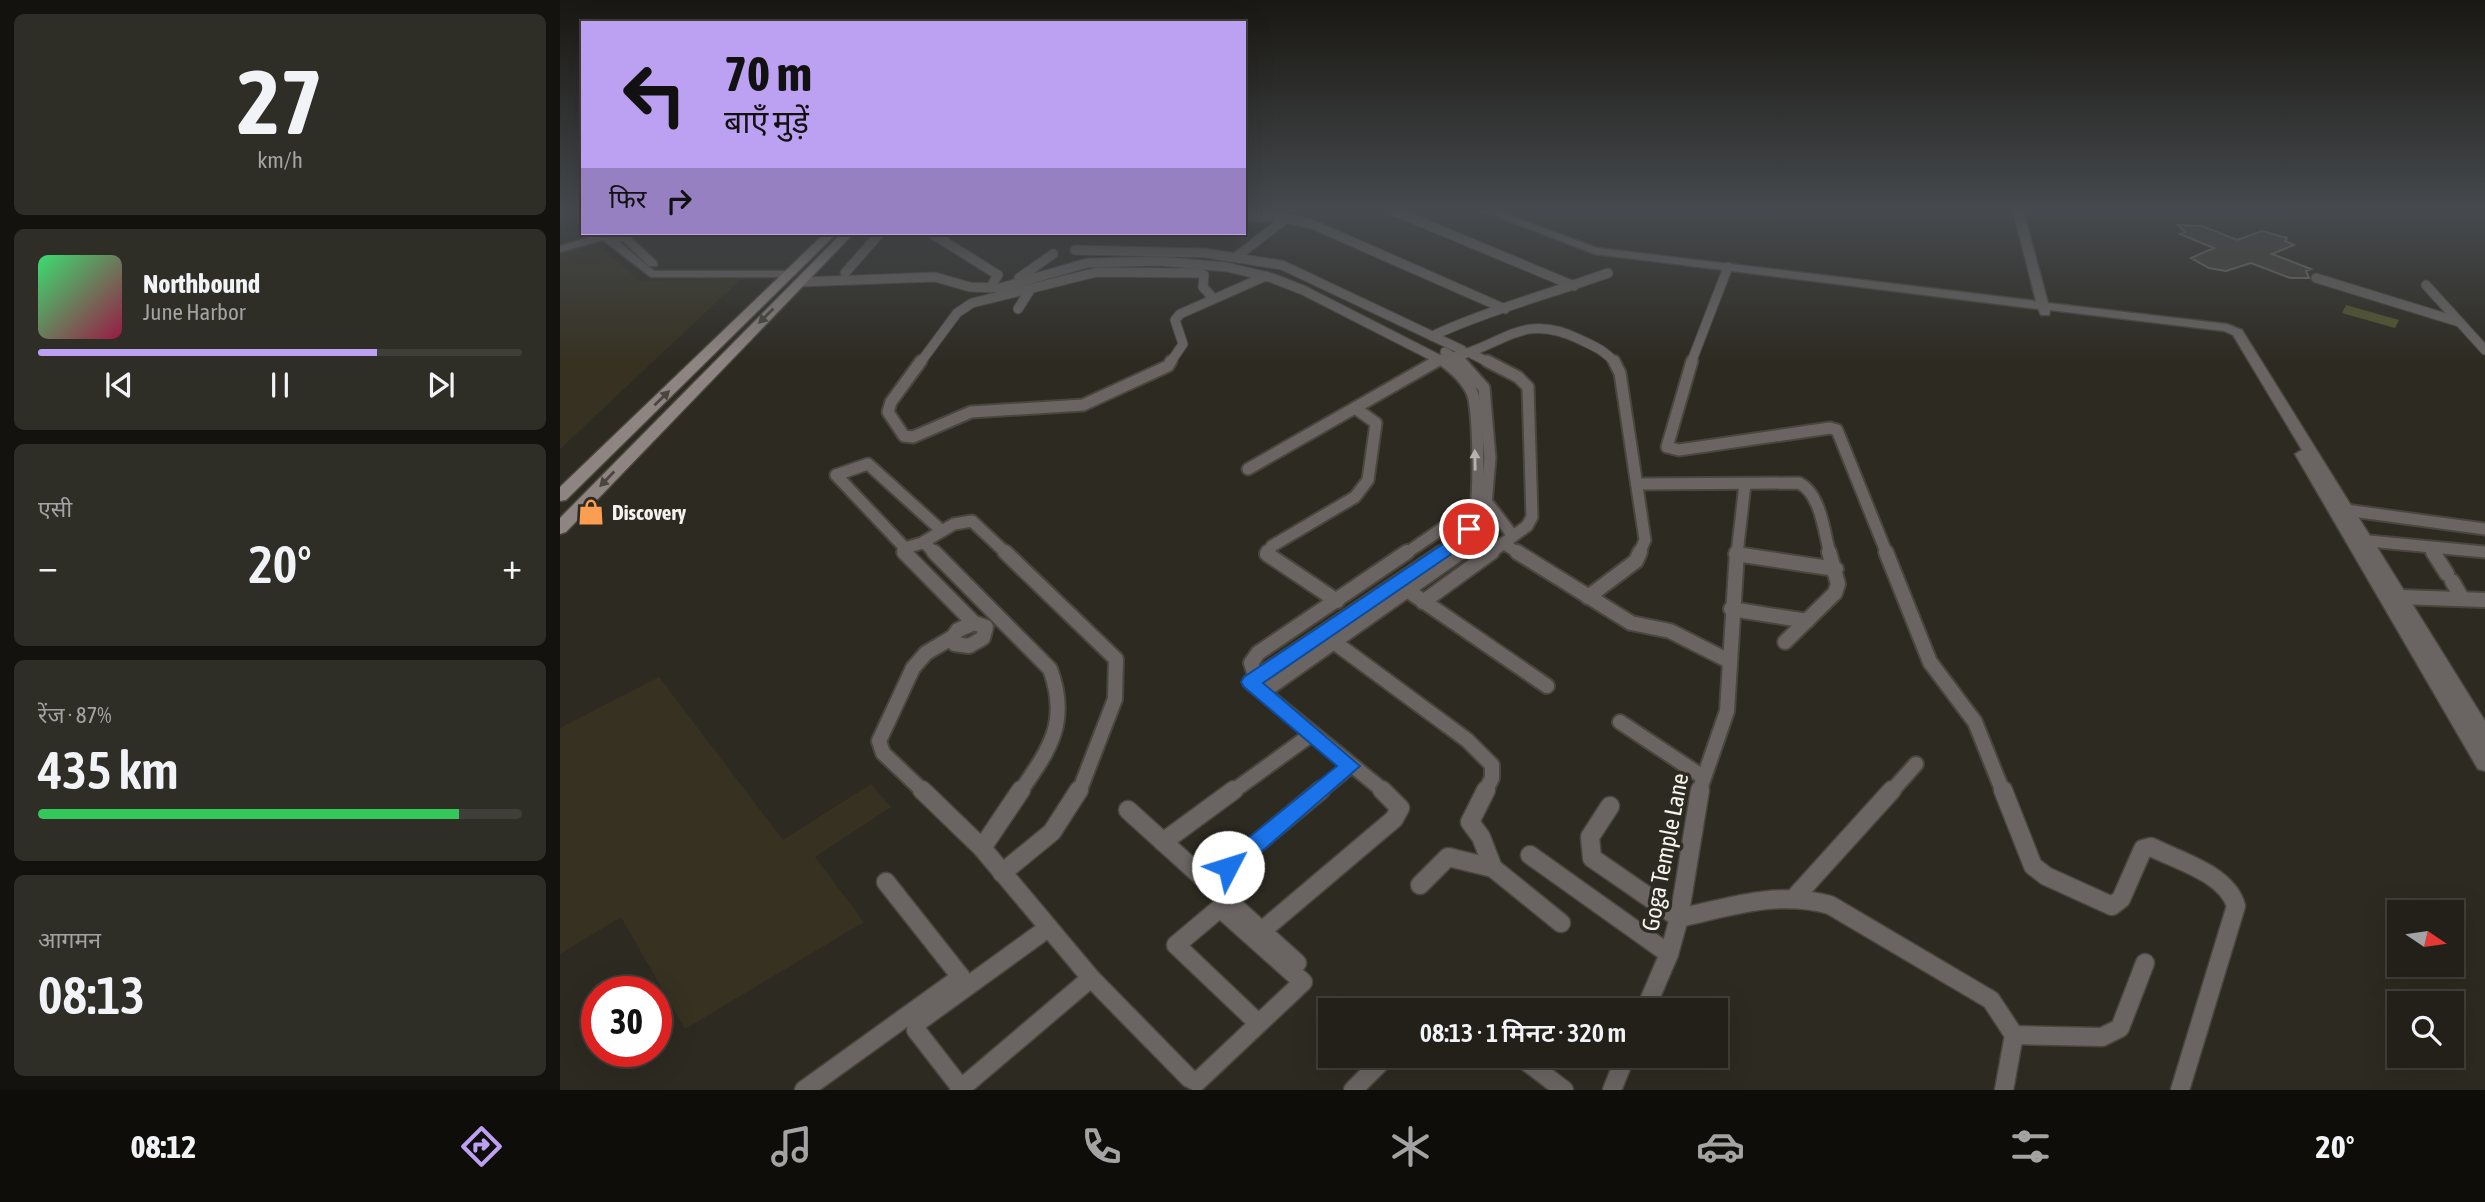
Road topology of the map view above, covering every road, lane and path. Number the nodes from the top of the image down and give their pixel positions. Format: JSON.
{"nodes":[{"id":1,"x":634,"y":261,"type":"edge"},
{"id":2,"x":650,"y":261,"type":"edge"},
{"id":3,"x":809,"y":261,"type":"edge"},
{"id":4,"x":814,"y":261,"type":"edge"},
{"id":5,"x":862,"y":261,"type":"edge"},
{"id":6,"x":975,"y":261,"type":"edge"},
{"id":7,"x":1044,"y":261,"type":"edge"},
{"id":8,"x":1078,"y":261,"type":"edge"},
{"id":9,"x":1169,"y":261,"type":"edge"},
{"id":10,"x":1233,"y":261,"type":"edge"},
{"id":11,"x":1236,"y":261,"type":"edge"},
{"id":12,"x":1395,"y":261,"type":"edge"},
{"id":13,"x":1514,"y":261,"type":"edge"},
{"id":14,"x":1680,"y":261,"type":"edge"},
{"id":15,"x":2025,"y":261,"type":"edge"},
{"id":16,"x":2029,"y":261,"type":"edge"},
{"id":17,"x":1728,"y":267,"type":"junction"},
{"id":18,"x":661,"y":272,"type":"junction"},
{"id":19,"x":1608,"y":272,"type":"dead end"},
{"id":20,"x":1263,"y":273,"type":"junction"},
{"id":21,"x":798,"y":274,"type":"junction"},
{"id":22,"x":853,"y":275,"type":"junction"},
{"id":23,"x":1019,"y":278,"type":"junction"},
{"id":24,"x":2316,"y":278,"type":"dead end"},
{"id":25,"x":992,"y":285,"type":"junction"},
{"id":26,"x":2426,"y":285,"type":"dead end"},
{"id":27,"x":1574,"y":286,"type":"junction"},
{"id":28,"x":1030,"y":290,"type":"junction"},
{"id":29,"x":1215,"y":298,"type":"junction"},
{"id":30,"x":2039,"y":308,"type":"junction"},
{"id":31,"x":1018,"y":309,"type":"dead end"},
{"id":32,"x":1504,"y":309,"type":"junction"},
{"id":33,"x":2459,"y":322,"type":"junction"},
{"id":34,"x":1425,"y":340,"type":"junction"},
{"id":35,"x":2485,"y":351,"type":"edge"},
{"id":36,"x":1457,"y":355,"type":"junction"},
{"id":37,"x":1354,"y":408,"type":"junction"},
{"id":38,"x":1248,"y":469,"type":"dead end"},
{"id":39,"x":1637,"y":484,"type":"junction"},
{"id":40,"x":1745,"y":484,"type":"junction"},
{"id":41,"x":560,"y":496,"type":"edge"},
{"id":42,"x":1482,"y":506,"type":"junction"},
{"id":43,"x":2342,"y":510,"type":"junction"},
{"id":44,"x":560,"y":528,"type":"edge"},
{"id":45,"x":2485,"y":530,"type":"edge"},
{"id":46,"x":942,"y":531,"type":"junction"},
{"id":47,"x":1508,"y":539,"type":"junction"},
{"id":48,"x":2359,"y":540,"type":"junction"},
{"id":49,"x":924,"y":542,"type":"junction"},
{"id":50,"x":905,"y":548,"type":"junction"},
{"id":51,"x":2431,"y":548,"type":"junction"},
{"id":52,"x":2485,"y":552,"type":"edge"},
{"id":53,"x":1736,"y":554,"type":"junction"},
{"id":54,"x":1836,"y":569,"type":"junction"},
{"id":55,"x":1407,"y":590,"type":"junction"},
{"id":56,"x":1588,"y":597,"type":"junction"},
{"id":57,"x":2400,"y":597,"type":"junction"},
{"id":58,"x":2462,"y":598,"type":"junction"},
{"id":59,"x":2485,"y":600,"type":"edge"},
{"id":60,"x":1337,"y":601,"type":"junction"},
{"id":61,"x":1423,"y":602,"type":"junction"},
{"id":62,"x":1731,"y":609,"type":"junction"},
{"id":63,"x":1807,"y":621,"type":"junction"},
{"id":64,"x":974,"y":623,"type":"junction"},
{"id":65,"x":953,"y":637,"type":"junction"},
{"id":66,"x":1334,"y":642,"type":"junction"},
{"id":67,"x":1785,"y":642,"type":"dead end"},
{"id":68,"x":1729,"y":662,"type":"junction"},
{"id":69,"x":1256,"y":684,"type":"junction"},
{"id":70,"x":1547,"y":686,"type":"dead end"},
{"id":71,"x":1620,"y":722,"type":"dead end"},
{"id":72,"x":1312,"y":734,"type":"junction"},
{"id":73,"x":2485,"y":737,"type":"edge"},
{"id":74,"x":2485,"y":762,"type":"edge"},
{"id":75,"x":1916,"y":764,"type":"dead end"},
{"id":76,"x":1350,"y":766,"type":"junction"},
{"id":77,"x":1703,"y":776,"type":"junction"},
{"id":78,"x":1610,"y":806,"type":"dead end"},
{"id":79,"x":1128,"y":810,"type":"dead end"},
{"id":80,"x":1163,"y":842,"type":"junction"},
{"id":81,"x":982,"y":848,"type":"junction"},
{"id":82,"x":1530,"y":855,"type":"dead end"},
{"id":83,"x":1493,"y":868,"type":"junction"},
{"id":84,"x":1002,"y":873,"type":"junction"},
{"id":85,"x":886,"y":882,"type":"dead end"},
{"id":86,"x":1208,"y":884,"type":"junction"},
{"id":87,"x":1420,"y":885,"type":"dead end"},
{"id":88,"x":1797,"y":896,"type":"junction"},
{"id":89,"x":1679,"y":918,"type":"junction"},
{"id":90,"x":1562,"y":923,"type":"dead end"},
{"id":91,"x":1048,"y":928,"type":"junction"},
{"id":92,"x":1263,"y":930,"type":"junction"},
{"id":93,"x":1669,"y":954,"type":"junction"},
{"id":94,"x":1297,"y":963,"type":"dead end"},
{"id":95,"x":2145,"y":963,"type":"dead end"},
{"id":96,"x":1091,"y":978,"type":"junction"},
{"id":97,"x":1650,"y":998,"type":"edge"},
{"id":98,"x":1258,"y":1023,"type":"junction"},
{"id":99,"x":2014,"y":1035,"type":"junction"},
{"id":100,"x":1375,"y":1068,"type":"edge"},
{"id":101,"x":1535,"y":1068,"type":"edge"},
{"id":102,"x":1621,"y":1068,"type":"edge"},
{"id":103,"x":960,"y":1089,"type":"edge"},
{"id":104,"x":804,"y":1090,"type":"edge"},
{"id":105,"x":1353,"y":1090,"type":"edge"},
{"id":106,"x":1564,"y":1090,"type":"edge"},
{"id":107,"x":1612,"y":1090,"type":"edge"},
{"id":108,"x":2004,"y":1090,"type":"edge"},
{"id":109,"x":2180,"y":1090,"type":"edge"}],
"edges":[{"from":1,"to":18,"type":"street"},
{"from":2,"to":18,"type":"street"},
{"from":3,"to":21,"type":"main road"},
{"from":4,"to":21,"type":"main road"},
{"from":5,"to":22,"type":"street"},
{"from":6,"to":25,"type":"street"},
{"from":7,"to":23,"type":"street"},
{"from":8,"to":23,"type":"street"},
{"from":9,"to":25,"type":"street"},
{"from":10,"to":20,"type":"street"},
{"from":11,"to":34,"type":"street"},
{"from":12,"to":32,"type":"street"},
{"from":13,"to":27,"type":"street"},
{"from":14,"to":17,"type":"street"},
{"from":15,"to":30,"type":"street"},
{"from":16,"to":30,"type":"street"},
{"from":17,"to":30,"type":"street"},
{"from":17,"to":109,"type":"street"},
{"from":18,"to":21,"type":"street"},
{"from":19,"to":27,"type":"street"},
{"from":20,"to":29,"type":"street"},
{"from":20,"to":34,"type":"street"},
{"from":21,"to":22,"type":"street"},
{"from":41,"to":21,"type":"main road","one_way":true},
{"from":21,"to":44,"type":"main road","one_way":true},
{"from":22,"to":25,"type":"street"},
{"from":23,"to":25,"type":"street"},
{"from":24,"to":33,"type":"street"},
{"from":26,"to":33,"type":"street"},
{"from":27,"to":32,"type":"street"},
{"from":28,"to":29,"type":"street"},
{"from":28,"to":29,"type":"street"},
{"from":28,"to":31,"type":"street"},
{"from":30,"to":43,"type":"street"},
{"from":32,"to":34,"type":"street"},
{"from":33,"to":35,"type":"street"},
{"from":34,"to":36,"type":"street"},
{"from":36,"to":37,"type":"street"},
{"from":36,"to":39,"type":"street"},
{"from":36,"to":42,"type":"street"},
{"from":36,"to":47,"type":"street"},
{"from":37,"to":38,"type":"street"},
{"from":37,"to":60,"type":"street"},
{"from":39,"to":40,"type":"street"},
{"from":39,"to":56,"type":"street"},
{"from":40,"to":53,"type":"street","name":"Goga Temple Lane"},
{"from":40,"to":54,"type":"street"},
{"from":42,"to":47,"type":"street"},
{"from":42,"to":55,"type":"street"},
{"from":42,"to":60,"type":"street"},
{"from":42,"to":69,"type":"street"},
{"from":43,"to":45,"type":"street"},
{"from":43,"to":48,"type":"street"},
{"from":46,"to":49,"type":"street"},
{"from":46,"to":50,"type":"street"},
{"from":46,"to":84,"type":"street"},
{"from":47,"to":56,"type":"street"},
{"from":47,"to":61,"type":"street"},
{"from":48,"to":51,"type":"street"},
{"from":48,"to":57,"type":"street"},
{"from":48,"to":74,"type":"street"},
{"from":49,"to":50,"type":"street"},
{"from":49,"to":81,"type":"street"},
{"from":50,"to":64,"type":"street"},
{"from":51,"to":52,"type":"street"},
{"from":51,"to":58,"type":"street"},
{"from":53,"to":54,"type":"street"},
{"from":53,"to":62,"type":"street","name":"Goga Temple Lane"},
{"from":54,"to":63,"type":"street"},
{"from":55,"to":61,"type":"street"},
{"from":55,"to":66,"type":"street"},
{"from":56,"to":68,"type":"street"},
{"from":57,"to":58,"type":"street"},
{"from":57,"to":73,"type":"street"},
{"from":58,"to":59,"type":"street"},
{"from":60,"to":69,"type":"street"},
{"from":61,"to":70,"type":"street"},
{"from":62,"to":63,"type":"street"},
{"from":62,"to":68,"type":"street","name":"Goga Temple Lane"},
{"from":63,"to":67,"type":"street"},
{"from":64,"to":65,"type":"street"},
{"from":64,"to":65,"type":"street"},
{"from":65,"to":81,"type":"street"},
{"from":66,"to":69,"type":"street"},
{"from":66,"to":83,"type":"street"},
{"from":68,"to":77,"type":"street","name":"Goga Temple Lane"},
{"from":69,"to":72,"type":"street"},
{"from":71,"to":77,"type":"street"},
{"from":72,"to":76,"type":"street"},
{"from":72,"to":80,"type":"street"},
{"from":75,"to":88,"type":"street"},
{"from":76,"to":86,"type":"street"},
{"from":76,"to":92,"type":"street"},
{"from":77,"to":89,"type":"street","name":"Goga Temple Lane"},
{"from":78,"to":89,"type":"street"},
{"from":79,"to":80,"type":"street"},
{"from":80,"to":86,"type":"street"},
{"from":81,"to":84,"type":"street"},
{"from":82,"to":93,"type":"street"},
{"from":83,"to":87,"type":"street"},
{"from":83,"to":90,"type":"street"},
{"from":84,"to":91,"type":"street"},
{"from":85,"to":104,"type":"street"},
{"from":86,"to":92,"type":"street"},
{"from":88,"to":89,"type":"street"},
{"from":88,"to":99,"type":"street"},
{"from":89,"to":93,"type":"street","name":"Goga Temple Lane"},
{"from":91,"to":96,"type":"street"},
{"from":91,"to":103,"type":"street"},
{"from":92,"to":94,"type":"street"},
{"from":93,"to":97,"type":"street","name":"Goga Temple Lane"},
{"from":95,"to":99,"type":"street"},
{"from":96,"to":98,"type":"street"},
{"from":96,"to":103,"type":"street"},
{"from":98,"to":98,"type":"street"},
{"from":99,"to":108,"type":"street"},
{"from":100,"to":105,"type":"street"},
{"from":101,"to":106,"type":"street"},
{"from":102,"to":107,"type":"street"}]}
